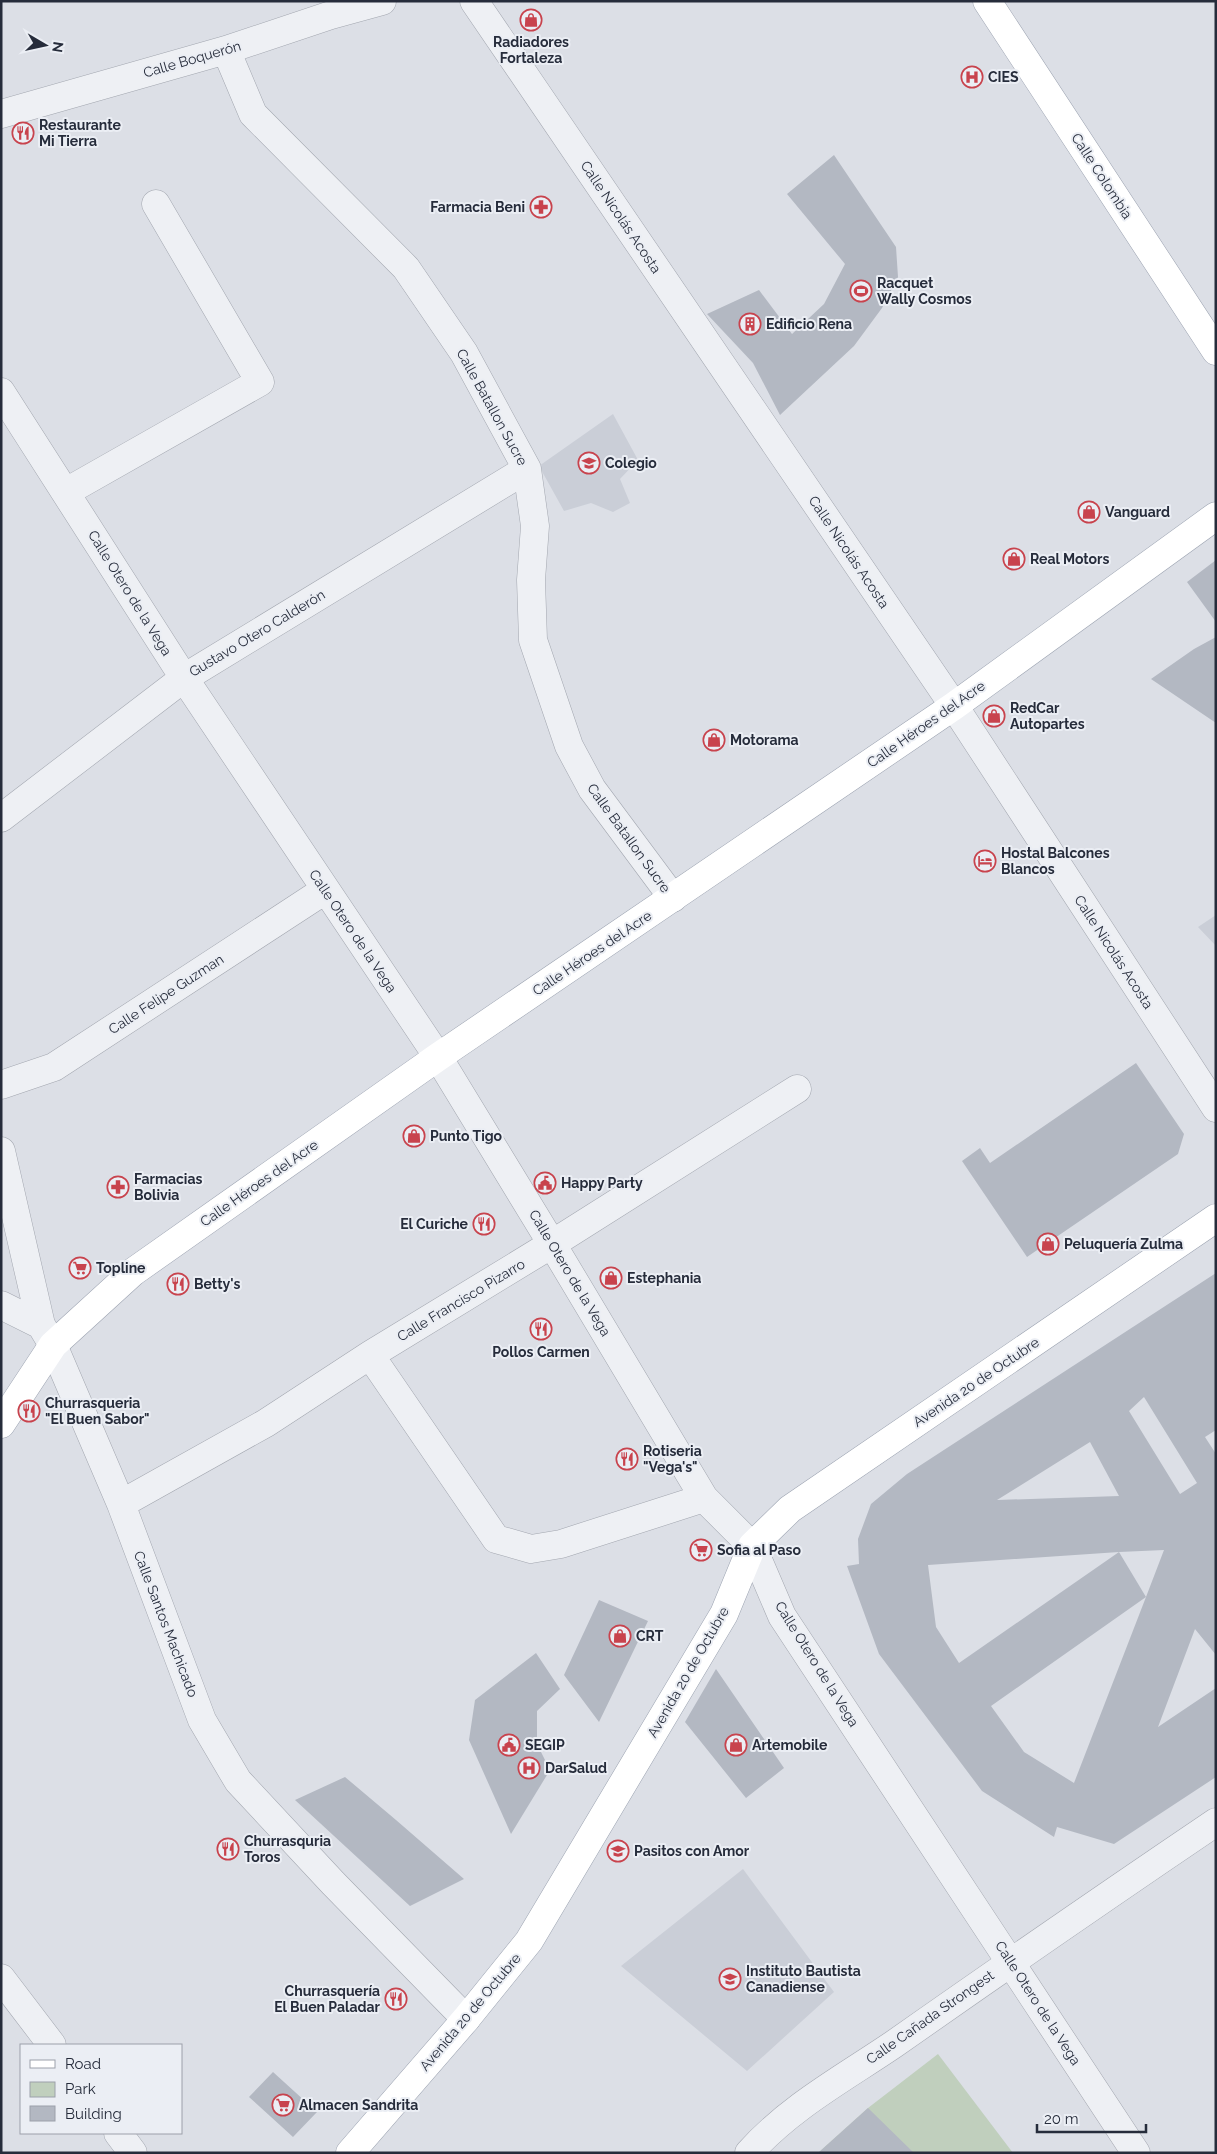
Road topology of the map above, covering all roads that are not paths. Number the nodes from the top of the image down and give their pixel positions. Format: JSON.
{"nodes":[{"id":1,"x":382,"y":1,"type":"edge"},
{"id":2,"x":474,"y":1,"type":"edge"},
{"id":3,"x":987,"y":1,"type":"edge"},
{"id":4,"x":325,"y":8,"type":"edge"},
{"id":5,"x":226,"y":50,"type":"junction"},
{"id":6,"x":1,"y":114,"type":"edge"},
{"id":7,"x":156,"y":204,"type":"dead end"},
{"id":8,"x":1216,"y":352,"type":"edge"},
{"id":9,"x":1,"y":392,"type":"edge"},
{"id":10,"x":527,"y":469,"type":"junction"},
{"id":11,"x":66,"y":492,"type":"junction"},
{"id":12,"x":1216,"y":516,"type":"edge"},
{"id":13,"x":184,"y":678,"type":"junction"},
{"id":14,"x":954,"y":706,"type":"junction"},
{"id":15,"x":1,"y":818,"type":"edge"},
{"id":16,"x":325,"y":890,"type":"junction"},
{"id":17,"x":673,"y":898,"type":"junction"},
{"id":18,"x":438,"y":1057,"type":"junction"},
{"id":19,"x":1,"y":1085,"type":"edge"},
{"id":20,"x":797,"y":1089,"type":"dead end"},
{"id":21,"x":1216,"y":1108,"type":"edge"},
{"id":22,"x":1,"y":1152,"type":"edge"},
{"id":23,"x":1216,"y":1218,"type":"edge"},
{"id":24,"x":552,"y":1244,"type":"junction"},
{"id":25,"x":1,"y":1305,"type":"edge"},
{"id":26,"x":47,"y":1335,"type":"junction"},
{"id":27,"x":370,"y":1355,"type":"junction"},
{"id":28,"x":1,"y":1424,"type":"edge"},
{"id":29,"x":704,"y":1498,"type":"junction"},
{"id":30,"x":121,"y":1504,"type":"junction"},
{"id":31,"x":752,"y":1546,"type":"junction"},
{"id":32,"x":1216,"y":1822,"type":"edge"},
{"id":33,"x":1011,"y":1961,"type":"junction"},
{"id":34,"x":1,"y":1978,"type":"edge"},
{"id":35,"x":466,"y":2019,"type":"junction"},
{"id":36,"x":51,"y":2044,"type":"edge"},
{"id":37,"x":119,"y":2134,"type":"edge"},
{"id":38,"x":132,"y":2153,"type":"edge"},
{"id":39,"x":350,"y":2153,"type":"edge"},
{"id":40,"x":749,"y":2153,"type":"edge"},
{"id":41,"x":1136,"y":2153,"type":"edge"}],
"edges":[{"from":1,"to":4,"type":"street","name":"Calle Boquerón"},
{"from":2,"to":14,"type":"street","name":"Calle Nicolás Acosta"},
{"from":3,"to":8,"type":"main road","name":"Calle Colombia"},
{"from":4,"to":5,"type":"street","name":"Calle Boquerón"},
{"from":5,"to":6,"type":"street","name":"Calle Boquerón"},
{"from":5,"to":10,"type":"street","name":"Calle Batallon Sucre"},
{"from":7,"to":11,"type":"street"},
{"from":9,"to":11,"type":"street","name":"Calle Otero de la Vega"},
{"from":10,"to":13,"type":"street","name":"Gustavo Otero Calderón"},
{"from":10,"to":17,"type":"street","name":"Calle Batallon Sucre"},
{"from":11,"to":13,"type":"street","name":"Calle Otero de la Vega"},
{"from":12,"to":14,"type":"main road","name":"Calle Héroes del Acre"},
{"from":13,"to":15,"type":"street","name":"Gustavo Otero Calderón"},
{"from":13,"to":16,"type":"street","name":"Calle Otero de la Vega"},
{"from":14,"to":17,"type":"main road","name":"Calle Héroes del Acre"},
{"from":14,"to":21,"type":"street","name":"Calle Nicolás Acosta"},
{"from":16,"to":18,"type":"street","name":"Calle Otero de la Vega"},
{"from":16,"to":19,"type":"street","name":"Calle Felipe Guzman"},
{"from":17,"to":18,"type":"main road","name":"Calle Héroes del Acre"},
{"from":18,"to":24,"type":"street","name":"Calle Otero de la Vega"},
{"from":18,"to":26,"type":"main road","name":"Calle Héroes del Acre"},
{"from":20,"to":24,"type":"street","name":"Calle Francisco Pizarro"},
{"from":22,"to":26,"type":"street","name":"Calle Santos Machicado"},
{"from":23,"to":31,"type":"main road","name":"Avenida 20 de Octubre"},
{"from":24,"to":27,"type":"street","name":"Calle Francisco Pizarro"},
{"from":24,"to":29,"type":"street","name":"Calle Otero de la Vega"},
{"from":25,"to":26,"type":"street"},
{"from":26,"to":28,"type":"main road","name":"Calle Héroes del Acre"},
{"from":26,"to":30,"type":"street","name":"Calle Santos Machicado"},
{"from":27,"to":29,"type":"street"},
{"from":27,"to":30,"type":"street","name":"Calle Francisco Pizarro"},
{"from":29,"to":31,"type":"street","name":"Calle Otero de la Vega"},
{"from":30,"to":35,"type":"street","name":"Calle Santos Machicado"},
{"from":31,"to":33,"type":"street","name":"Calle Otero de la Vega"},
{"from":31,"to":35,"type":"main road","name":"Avenida 20 de Octubre"},
{"from":32,"to":33,"type":"street","name":"Calle Cañada Strongest"},
{"from":33,"to":40,"type":"street","name":"Calle Cañada Strongest"},
{"from":33,"to":41,"type":"street","name":"Calle Otero de la Vega"},
{"from":34,"to":36,"type":"street"},
{"from":35,"to":39,"type":"main road","name":"Avenida 20 de Octubre"},
{"from":37,"to":38,"type":"street"}]}
